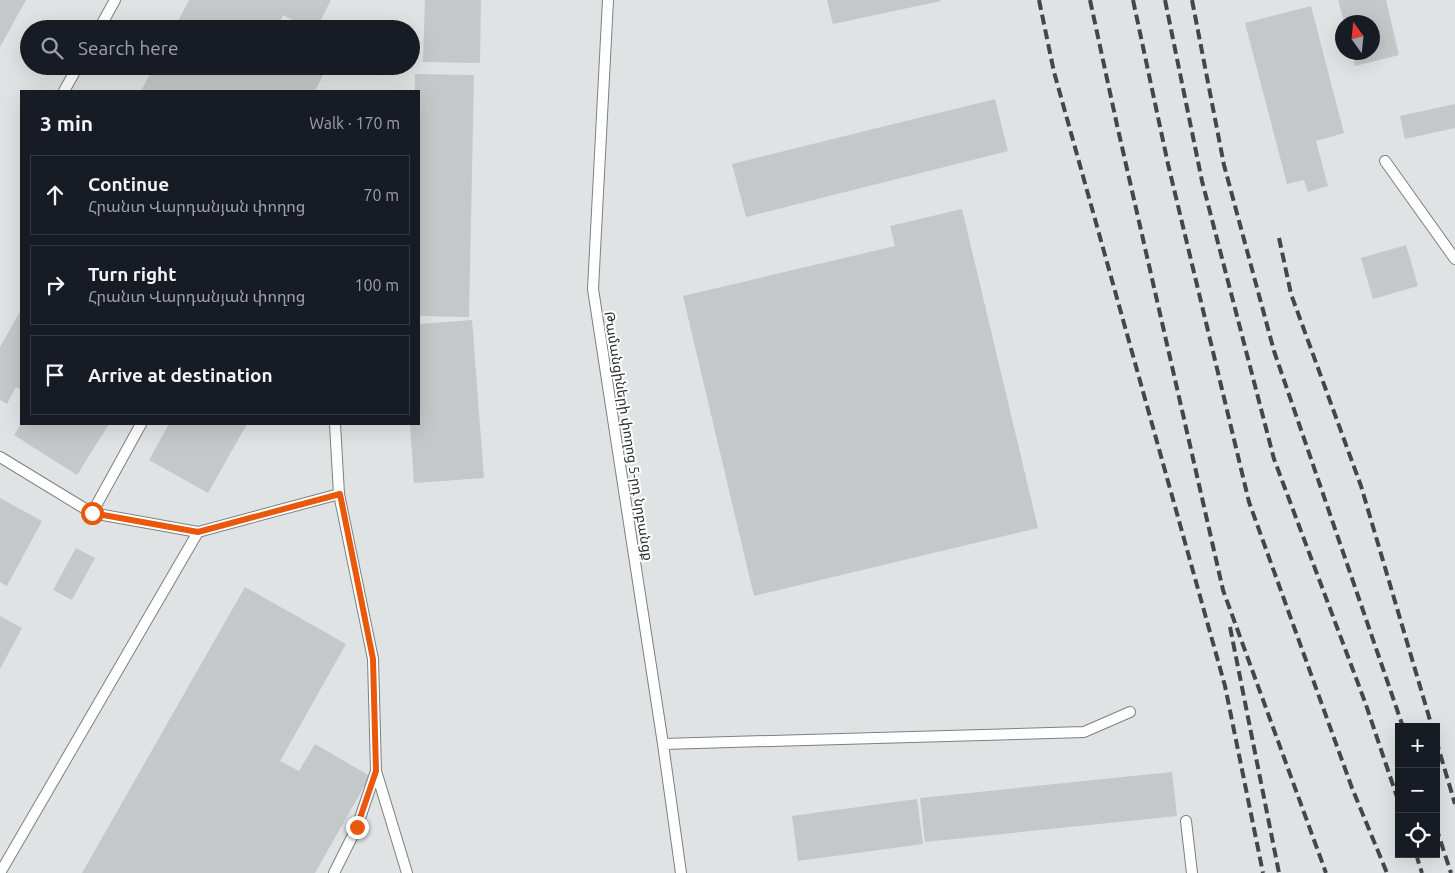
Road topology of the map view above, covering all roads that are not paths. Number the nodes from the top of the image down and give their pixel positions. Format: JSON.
{"nodes":[{"id":1,"x":115,"y":0,"type":"edge"},
{"id":2,"x":608,"y":0,"type":"edge"},
{"id":3,"x":104,"y":20,"type":"edge"},
{"id":4,"x":73,"y":75,"type":"edge"},
{"id":5,"x":65,"y":90,"type":"edge"},
{"id":6,"x":1385,"y":161,"type":"dead end"},
{"id":7,"x":1455,"y":259,"type":"edge"},
{"id":8,"x":140,"y":425,"type":"edge"},
{"id":9,"x":335,"y":425,"type":"edge"},
{"id":10,"x":0,"y":457,"type":"edge"},
{"id":11,"x":340,"y":494,"type":"junction"},
{"id":12,"x":92,"y":513,"type":"junction"},
{"id":13,"x":198,"y":532,"type":"junction"},
{"id":14,"x":1130,"y":712,"type":"dead end"},
{"id":15,"x":663,"y":744,"type":"junction"},
{"id":16,"x":376,"y":771,"type":"junction"},
{"id":17,"x":1186,"y":821,"type":"dead end"},
{"id":18,"x":0,"y":873,"type":"edge"},
{"id":19,"x":334,"y":873,"type":"edge"},
{"id":20,"x":407,"y":873,"type":"edge"},
{"id":21,"x":681,"y":873,"type":"edge"},
{"id":22,"x":1192,"y":873,"type":"edge"}],
"edges":[{"from":1,"to":3,"type":"lane"},
{"from":2,"to":15,"type":"lane","name":"Թամանցիների փողոց 5-րդ նրբանցք"},
{"from":4,"to":5,"type":"lane"},
{"from":6,"to":7,"type":"lane"},
{"from":8,"to":12,"type":"lane"},
{"from":9,"to":11,"type":"lane"},
{"from":10,"to":12,"type":"lane"},
{"from":11,"to":13,"type":"lane"},
{"from":11,"to":16,"type":"lane"},
{"from":12,"to":13,"type":"lane"},
{"from":13,"to":18,"type":"lane"},
{"from":14,"to":15,"type":"lane"},
{"from":15,"to":21,"type":"lane","name":"Թամանցիների փողոց 5-րդ նրբանցք"},
{"from":16,"to":19,"type":"lane"},
{"from":16,"to":20,"type":"lane"},
{"from":17,"to":22,"type":"lane"}]}
